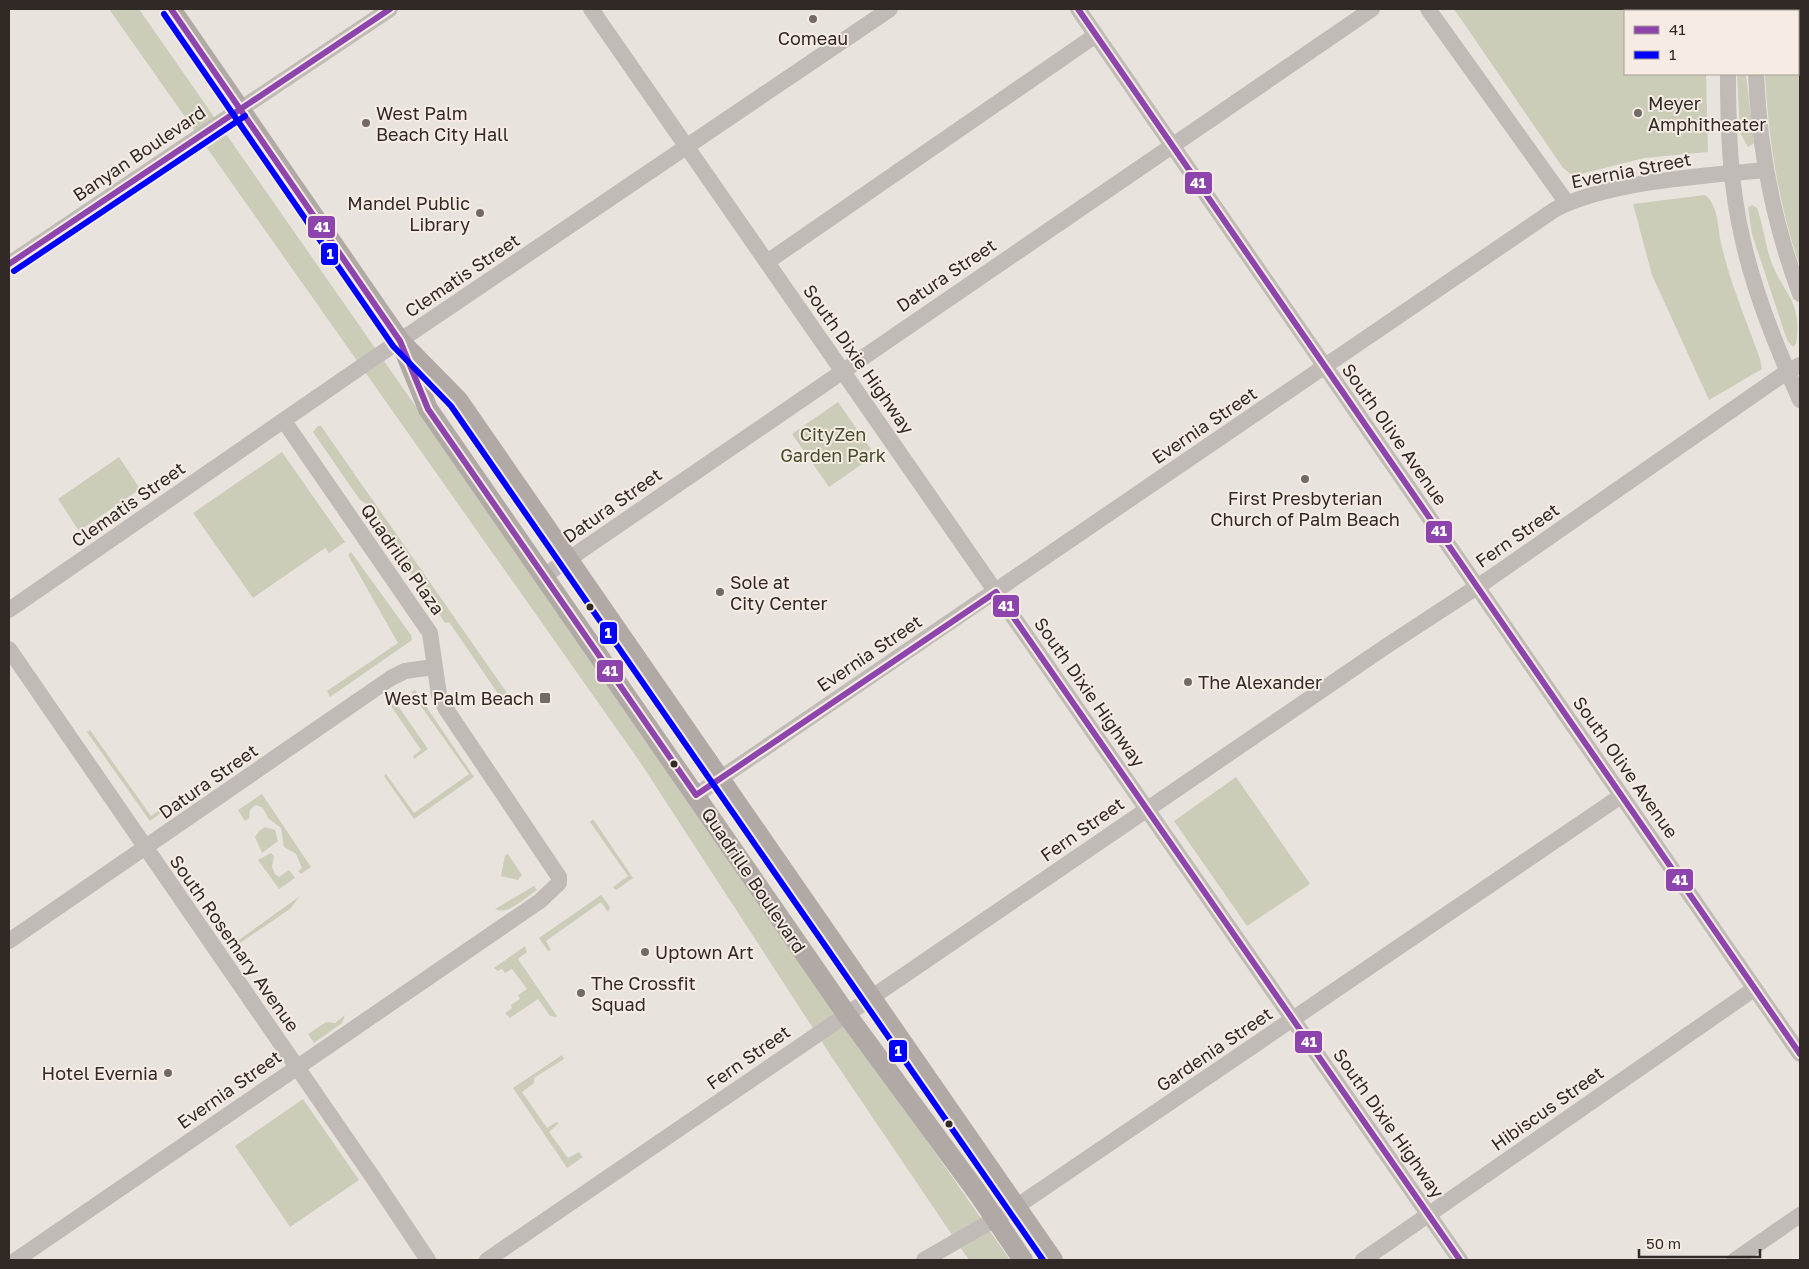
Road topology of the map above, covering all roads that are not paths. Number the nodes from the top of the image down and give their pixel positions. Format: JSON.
{"nodes":[{"id":1,"x":171,"y":9,"type":"edge"},
{"id":2,"x":390,"y":9,"type":"edge"},
{"id":3,"x":591,"y":9,"type":"edge"},
{"id":4,"x":890,"y":9,"type":"edge"},
{"id":5,"x":1078,"y":9,"type":"edge"},
{"id":6,"x":1372,"y":9,"type":"edge"},
{"id":7,"x":1428,"y":9,"type":"edge"},
{"id":8,"x":1096,"y":35,"type":"junction"},
{"id":9,"x":1728,"y":75,"type":"edge"},
{"id":10,"x":1756,"y":75,"type":"edge"},
{"id":11,"x":240,"y":109,"type":"junction"},
{"id":12,"x":1173,"y":145,"type":"junction"},
{"id":13,"x":686,"y":147,"type":"junction"},
{"id":14,"x":1766,"y":170,"type":"junction"},
{"id":15,"x":1732,"y":173,"type":"junction"},
{"id":16,"x":1567,"y":203,"type":"junction"},
{"id":17,"x":767,"y":262,"type":"junction"},
{"id":18,"x":9,"y":264,"type":"edge"},
{"id":19,"x":1800,"y":294,"type":"edge"},
{"id":20,"x":400,"y":341,"type":"junction"},
{"id":21,"x":1325,"y":367,"type":"junction"},
{"id":22,"x":1794,"y":368,"type":"edge"},
{"id":23,"x":843,"y":370,"type":"junction"},
{"id":24,"x":1800,"y":400,"type":"edge"},
{"id":25,"x":284,"y":421,"type":"junction"},
{"id":26,"x":568,"y":560,"type":"junction"},
{"id":27,"x":544,"y":576,"type":"junction"},
{"id":28,"x":1477,"y":587,"type":"junction"},
{"id":29,"x":996,"y":592,"type":"junction"},
{"id":30,"x":9,"y":610,"type":"edge"},
{"id":31,"x":9,"y":649,"type":"edge"},
{"id":32,"x":434,"y":667,"type":"junction"},
{"id":33,"x":720,"y":778,"type":"junction"},
{"id":34,"x":696,"y":795,"type":"junction"},
{"id":35,"x":1621,"y":796,"type":"junction"},
{"id":36,"x":1147,"y":809,"type":"junction"},
{"id":37,"x":144,"y":848,"type":"junction"},
{"id":38,"x":560,"y":880,"type":"joint"},
{"id":39,"x":9,"y":941,"type":"edge"},
{"id":40,"x":1754,"y":988,"type":"junction"},
{"id":41,"x":872,"y":999,"type":"junction"},
{"id":42,"x":847,"y":1015,"type":"junction"},
{"id":43,"x":1293,"y":1020,"type":"junction"},
{"id":44,"x":1800,"y":1054,"type":"edge"},
{"id":45,"x":297,"y":1067,"type":"junction"},
{"id":46,"x":1016,"y":1207,"type":"junction"},
{"id":47,"x":1429,"y":1214,"type":"junction"},
{"id":48,"x":1800,"y":1215,"type":"edge"},
{"id":49,"x":997,"y":1220,"type":"junction"},
{"id":50,"x":16,"y":1260,"type":"edge"},
{"id":51,"x":428,"y":1260,"type":"edge"},
{"id":52,"x":487,"y":1260,"type":"edge"},
{"id":53,"x":924,"y":1260,"type":"edge"},
{"id":54,"x":1023,"y":1260,"type":"edge"},
{"id":55,"x":1053,"y":1260,"type":"edge"},
{"id":56,"x":1363,"y":1260,"type":"edge"},
{"id":57,"x":1460,"y":1260,"type":"edge"},
{"id":58,"x":1735,"y":1260,"type":"edge"}],
"edges":[{"from":1,"to":11,"type":"main road","name":"Quadrille Boulevard"},
{"from":2,"to":11,"type":"street","name":"Banyan Boulevard"},
{"from":3,"to":13,"type":"street","name":"South Dixie Highway"},
{"from":4,"to":13,"type":"street","name":"Clematis Street"},
{"from":5,"to":8,"type":"street","name":"South Olive Avenue"},
{"from":6,"to":12,"type":"street","name":"Datura Street"},
{"from":7,"to":16,"type":"street"},
{"from":8,"to":12,"type":"street","name":"South Olive Avenue"},
{"from":8,"to":17,"type":"street"},
{"from":9,"to":15,"type":"street"},
{"from":10,"to":14,"type":"street"},
{"from":11,"to":18,"type":"street","name":"Banyan Boulevard"},
{"from":11,"to":20,"type":"main road","name":"Quadrille Boulevard"},
{"from":12,"to":21,"type":"street","name":"South Olive Avenue"},
{"from":12,"to":23,"type":"street","name":"Datura Street"},
{"from":13,"to":17,"type":"street","name":"South Dixie Highway"},
{"from":13,"to":20,"type":"street","name":"Clematis Street"},
{"from":14,"to":15,"type":"street","name":"Evernia Street"},
{"from":14,"to":19,"type":"street"},
{"from":15,"to":16,"type":"street","name":"Evernia Street"},
{"from":15,"to":22,"type":"street"},
{"from":16,"to":21,"type":"street","name":"Evernia Street"},
{"from":17,"to":23,"type":"street","name":"South Dixie Highway"},
{"from":20,"to":25,"type":"street","name":"Clematis Street"},
{"from":20,"to":26,"type":"main road","name":"Quadrille Boulevard"},
{"from":20,"to":27,"type":"main road","name":"Quadrille Boulevard"},
{"from":21,"to":28,"type":"street","name":"South Olive Avenue"},
{"from":21,"to":29,"type":"street","name":"Evernia Street"},
{"from":22,"to":24,"type":"street"},
{"from":22,"to":28,"type":"street","name":"Fern Street"},
{"from":23,"to":26,"type":"street","name":"Datura Street"},
{"from":23,"to":29,"type":"street","name":"South Dixie Highway"},
{"from":25,"to":30,"type":"street","name":"Clematis Street"},
{"from":25,"to":32,"type":"street","name":"Quadrille Plaza"},
{"from":26,"to":27,"type":"street","name":"Datura Street"},
{"from":26,"to":33,"type":"main road","name":"Quadrille Boulevard"},
{"from":27,"to":34,"type":"main road","name":"Quadrille Boulevard"},
{"from":28,"to":35,"type":"street","name":"South Olive Avenue"},
{"from":28,"to":36,"type":"street","name":"Fern Street"},
{"from":29,"to":33,"type":"street","name":"Evernia Street"},
{"from":29,"to":36,"type":"street","name":"South Dixie Highway"},
{"from":31,"to":37,"type":"street","name":"South Rosemary Avenue"},
{"from":32,"to":37,"type":"street","name":"Datura Street"},
{"from":32,"to":38,"type":"street","name":"Quadrille Plaza"},
{"from":33,"to":34,"type":"street","name":"Evernia Street"},
{"from":33,"to":41,"type":"main road","name":"Quadrille Boulevard"},
{"from":34,"to":42,"type":"main road","name":"Quadrille Boulevard"},
{"from":35,"to":40,"type":"street","name":"South Olive Avenue"},
{"from":35,"to":43,"type":"street","name":"Gardenia Street"},
{"from":36,"to":41,"type":"street","name":"Fern Street"},
{"from":36,"to":43,"type":"street","name":"South Dixie Highway"},
{"from":37,"to":39,"type":"street","name":"Datura Street"},
{"from":37,"to":45,"type":"street","name":"South Rosemary Avenue"},
{"from":38,"to":45,"type":"street","name":"Evernia Street"},
{"from":40,"to":44,"type":"street","name":"South Olive Avenue"},
{"from":40,"to":47,"type":"street","name":"Hibiscus Street"},
{"from":41,"to":42,"type":"street","name":"Fern Street"},
{"from":41,"to":46,"type":"main road","name":"Quadrille Boulevard"},
{"from":42,"to":49,"type":"main road","name":"Quadrille Boulevard"},
{"from":42,"to":52,"type":"street","name":"Fern Street"},
{"from":43,"to":46,"type":"street","name":"Gardenia Street"},
{"from":43,"to":47,"type":"street","name":"South Dixie Highway"},
{"from":45,"to":50,"type":"street","name":"Evernia Street"},
{"from":45,"to":51,"type":"street","name":"South Rosemary Avenue"},
{"from":46,"to":49,"type":"street","name":"Gardenia Street"},
{"from":46,"to":55,"type":"main road","name":"Quadrille Boulevard"},
{"from":47,"to":56,"type":"street","name":"Hibiscus Street"},
{"from":47,"to":57,"type":"street","name":"South Dixie Highway"},
{"from":48,"to":58,"type":"street"},
{"from":49,"to":53,"type":"street","name":"Gardenia Street"},
{"from":49,"to":54,"type":"main road","name":"Quadrille Boulevard"}]}
